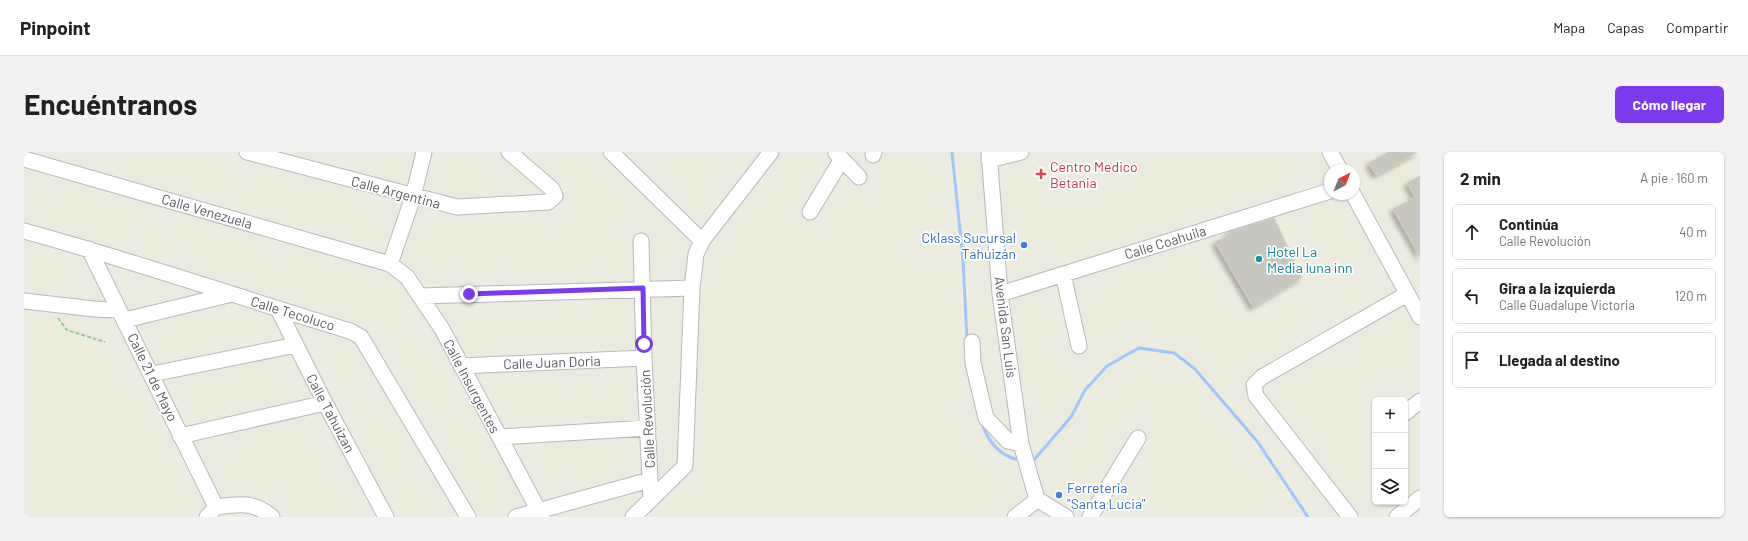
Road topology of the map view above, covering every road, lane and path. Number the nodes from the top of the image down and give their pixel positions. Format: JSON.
{"nodes":[{"id":1,"x":247,"y":152,"type":"edge"},
{"id":2,"x":424,"y":152,"type":"edge"},
{"id":3,"x":509,"y":152,"type":"edge"},
{"id":4,"x":611,"y":152,"type":"edge"},
{"id":5,"x":771,"y":152,"type":"edge"},
{"id":6,"x":1021,"y":152,"type":"edge"},
{"id":7,"x":1330,"y":152,"type":"edge"},
{"id":8,"x":838,"y":156,"type":"edge"},
{"id":9,"x":989,"y":156,"type":"edge"},
{"id":10,"x":24,"y":158,"type":"edge"},
{"id":11,"x":1337,"y":164,"type":"edge"},
{"id":12,"x":859,"y":177,"type":"dead end"},
{"id":13,"x":1324,"y":193,"type":"edge"},
{"id":14,"x":412,"y":197,"type":"junction"},
{"id":15,"x":1356,"y":200,"type":"edge"},
{"id":16,"x":810,"y":212,"type":"dead end"},
{"id":17,"x":24,"y":231,"type":"edge"},
{"id":18,"x":641,"y":241,"type":"dead end"},
{"id":19,"x":702,"y":241,"type":"junction"},
{"id":20,"x":89,"y":249,"type":"junction"},
{"id":21,"x":390,"y":264,"type":"junction"},
{"id":22,"x":1062,"y":274,"type":"junction"},
{"id":23,"x":643,"y":288,"type":"junction"},
{"id":24,"x":692,"y":288,"type":"junction"},
{"id":25,"x":232,"y":294,"type":"junction"},
{"id":26,"x":1000,"y":294,"type":"junction"},
{"id":27,"x":1407,"y":294,"type":"junction"},
{"id":28,"x":422,"y":296,"type":"junction"},
{"id":29,"x":24,"y":301,"type":"edge"},
{"id":30,"x":48,"y":304,"type":"junction"},
{"id":31,"x":278,"y":309,"type":"junction"},
{"id":32,"x":121,"y":315,"type":"junction"},
{"id":33,"x":1420,"y":317,"type":"edge"},
{"id":34,"x":105,"y":342,"type":"dead end"},
{"id":35,"x":972,"y":342,"type":"dead end"},
{"id":36,"x":296,"y":345,"type":"junction"},
{"id":37,"x":1079,"y":346,"type":"dead end"},
{"id":38,"x":644,"y":358,"type":"junction"},
{"id":39,"x":460,"y":366,"type":"junction"},
{"id":40,"x":152,"y":374,"type":"junction"},
{"id":41,"x":1420,"y":401,"type":"edge"},
{"id":42,"x":325,"y":403,"type":"junction"},
{"id":43,"x":1408,"y":411,"type":"edge"},
{"id":44,"x":648,"y":428,"type":"junction"},
{"id":45,"x":180,"y":436,"type":"junction"},
{"id":46,"x":500,"y":437,"type":"junction"},
{"id":47,"x":1138,"y":438,"type":"dead end"},
{"id":48,"x":1021,"y":447,"type":"junction"},
{"id":49,"x":650,"y":480,"type":"junction"},
{"id":50,"x":1420,"y":498,"type":"edge"},
{"id":51,"x":652,"y":500,"type":"junction"},
{"id":52,"x":1037,"y":500,"type":"junction"},
{"id":53,"x":212,"y":512,"type":"edge"},
{"id":54,"x":541,"y":514,"type":"edge"},
{"id":55,"x":272,"y":517,"type":"edge"},
{"id":56,"x":386,"y":517,"type":"edge"},
{"id":57,"x":468,"y":517,"type":"edge"},
{"id":58,"x":516,"y":517,"type":"edge"},
{"id":59,"x":633,"y":517,"type":"edge"},
{"id":60,"x":1016,"y":517,"type":"edge"},
{"id":61,"x":1066,"y":517,"type":"edge"},
{"id":62,"x":1090,"y":517,"type":"edge"},
{"id":63,"x":1350,"y":517,"type":"edge"},
{"id":64,"x":1397,"y":517,"type":"edge"}],
"edges":[{"from":1,"to":14,"type":"street","name":"Calle Argentina"},
{"from":2,"to":14,"type":"street"},
{"from":3,"to":14,"type":"street","name":"Calle Argentina"},
{"from":4,"to":19,"type":"street"},
{"from":5,"to":19,"type":"street"},
{"from":6,"to":9,"type":"street"},
{"from":7,"to":11,"type":"street"},
{"from":8,"to":12,"type":"street"},
{"from":8,"to":16,"type":"street"},
{"from":9,"to":26,"type":"street","name":"Avenida San Luis"},
{"from":10,"to":21,"type":"street","name":"Calle Venezuela"},
{"from":13,"to":22,"type":"street","name":"Calle Coahuila"},
{"from":14,"to":21,"type":"street"},
{"from":15,"to":27,"type":"street"},
{"from":17,"to":20,"type":"street","name":"Calle Tecoluco"},
{"from":18,"to":23,"type":"street","name":"Calle Revolución"},
{"from":19,"to":24,"type":"street"},
{"from":20,"to":25,"type":"street","name":"Calle Tecoluco"},
{"from":20,"to":32,"type":"street","name":"Calle 21 de Mayo"},
{"from":21,"to":28,"type":"street","name":"Calle Insurgentes"},
{"from":22,"to":26,"type":"street","name":"Calle Coahuila"},
{"from":22,"to":37,"type":"street"},
{"from":23,"to":24,"type":"street"},
{"from":23,"to":28,"type":"street"},
{"from":23,"to":38,"type":"street","name":"Calle Revolución"},
{"from":24,"to":51,"type":"street"},
{"from":25,"to":31,"type":"street","name":"Calle Tecoluco"},
{"from":25,"to":32,"type":"street"},
{"from":26,"to":48,"type":"street","name":"Avenida San Luis"},
{"from":27,"to":33,"type":"street"},
{"from":27,"to":63,"type":"street"},
{"from":28,"to":39,"type":"street","name":"Calle Insurgentes"},
{"from":29,"to":30,"type":"street"},
{"from":30,"to":32,"type":"street"},
{"from":30,"to":34,"type":"path"},
{"from":31,"to":36,"type":"street","name":"Calle Tahuizan"},
{"from":31,"to":57,"type":"street","name":"Calle Tecoluco"},
{"from":32,"to":40,"type":"street","name":"Calle 21 de Mayo"},
{"from":35,"to":48,"type":"street"},
{"from":36,"to":40,"type":"street"},
{"from":36,"to":42,"type":"street","name":"Calle Tahuizan"},
{"from":38,"to":39,"type":"street","name":"Calle Juan Doria"},
{"from":38,"to":44,"type":"street","name":"Calle Revolución"},
{"from":39,"to":46,"type":"street","name":"Calle Insurgentes"},
{"from":40,"to":45,"type":"street","name":"Calle 21 de Mayo"},
{"from":41,"to":43,"type":"street"},
{"from":42,"to":45,"type":"street"},
{"from":42,"to":56,"type":"street","name":"Calle Tahuizan"},
{"from":44,"to":46,"type":"street"},
{"from":44,"to":49,"type":"street","name":"Calle Revolución"},
{"from":45,"to":53,"type":"street","name":"Calle 21 de Mayo"},
{"from":46,"to":54,"type":"street","name":"Calle Insurgentes"},
{"from":47,"to":62,"type":"street"},
{"from":48,"to":52,"type":"street","name":"Avenida San Luis"},
{"from":49,"to":51,"type":"street","name":"Calle Revolución"},
{"from":49,"to":54,"type":"street"},
{"from":50,"to":64,"type":"street"},
{"from":51,"to":59,"type":"street"},
{"from":52,"to":60,"type":"street"},
{"from":52,"to":61,"type":"street"},
{"from":53,"to":55,"type":"street"},
{"from":54,"to":58,"type":"street"}]}
